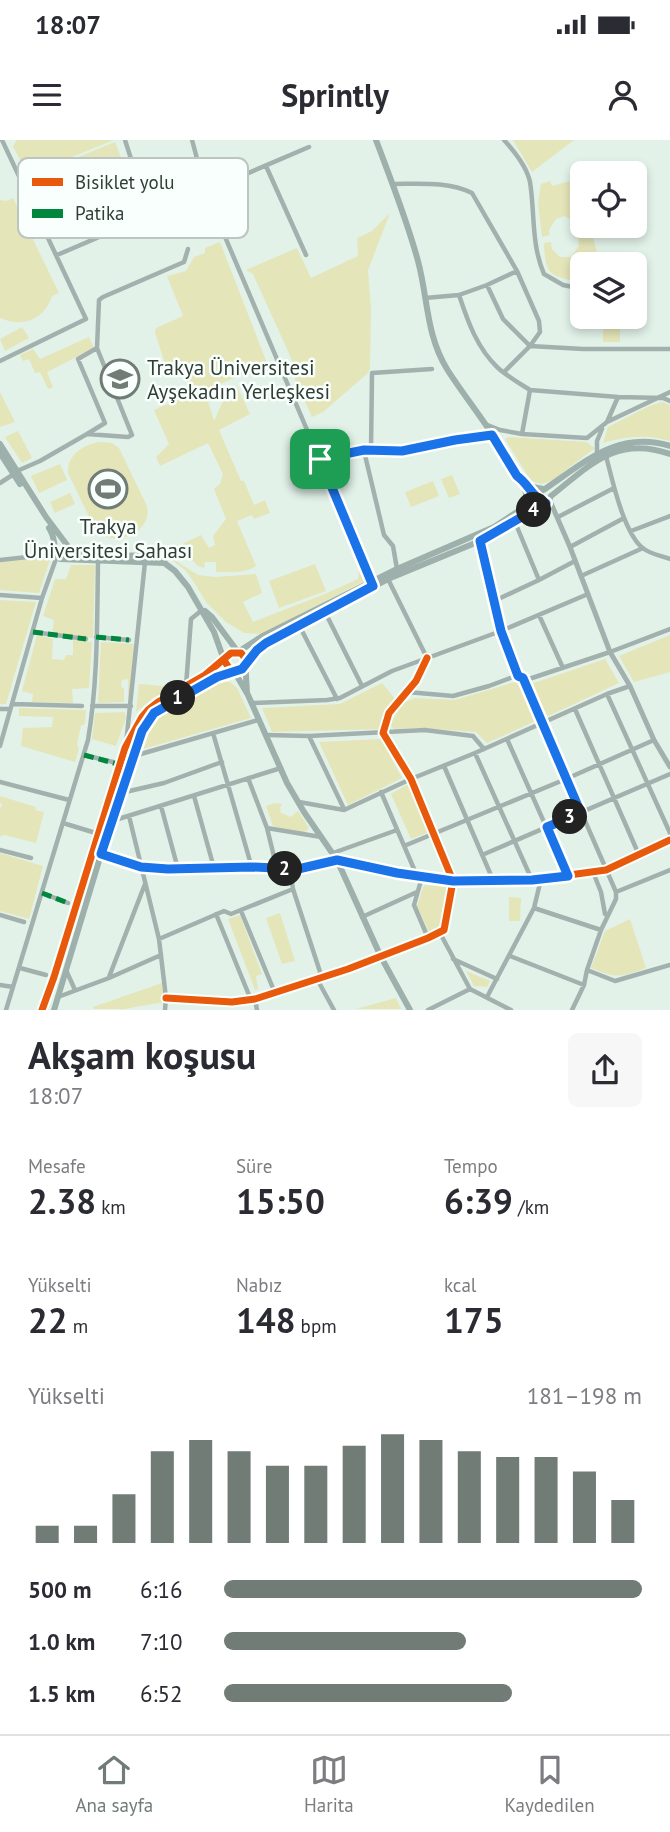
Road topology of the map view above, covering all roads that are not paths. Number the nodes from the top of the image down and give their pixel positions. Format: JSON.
{"nodes":[{"id":1,"x":125,"y":140,"type":"edge"},
{"id":2,"x":192,"y":140,"type":"edge"},
{"id":3,"x":376,"y":140,"type":"edge"},
{"id":4,"x":504,"y":140,"type":"edge"},
{"id":5,"x":2,"y":143,"type":"edge"},
{"id":6,"x":309,"y":148,"type":"dead end"},
{"id":7,"x":131,"y":158,"type":"edge"},
{"id":8,"x":197,"y":158,"type":"edge"},
{"id":9,"x":266,"y":166,"type":"junction"},
{"id":10,"x":248,"y":174,"type":"edge"},
{"id":11,"x":18,"y":176,"type":"edge"},
{"id":12,"x":392,"y":184,"type":"junction"},
{"id":13,"x":48,"y":238,"type":"edge"},
{"id":14,"x":97,"y":238,"type":"edge"},
{"id":15,"x":226,"y":238,"type":"edge"},
{"id":16,"x":188,"y":249,"type":"dead end"},
{"id":17,"x":306,"y":255,"type":"dead end"},
{"id":18,"x":57,"y":256,"type":"junction"},
{"id":19,"x":517,"y":271,"type":"junction"},
{"id":20,"x":487,"y":285,"type":"junction"},
{"id":21,"x":570,"y":286,"type":"edge"},
{"id":22,"x":459,"y":295,"type":"junction"},
{"id":23,"x":425,"y":298,"type":"junction"},
{"id":24,"x":530,"y":346,"type":"junction"},
{"id":25,"x":97,"y":348,"type":"junction"},
{"id":26,"x":670,"y":349,"type":"edge"},
{"id":27,"x":0,"y":361,"type":"edge"},
{"id":28,"x":432,"y":369,"type":"dead end"},
{"id":29,"x":504,"y":372,"type":"junction"},
{"id":30,"x":530,"y":390,"type":"junction"},
{"id":31,"x":670,"y":392,"type":"edge"},
{"id":32,"x":618,"y":397,"type":"junction"},
{"id":33,"x":656,"y":398,"type":"junction"},
{"id":34,"x":670,"y":401,"type":"edge"},
{"id":35,"x":607,"y":422,"type":"junction"},
{"id":36,"x":484,"y":423,"type":"junction"},
{"id":37,"x":87,"y":434,"type":"junction"},
{"id":38,"x":522,"y":434,"type":"junction"},
{"id":39,"x":492,"y":435,"type":"junction"},
{"id":40,"x":0,"y":444,"type":"edge"},
{"id":41,"x":670,"y":446,"type":"edge"},
{"id":42,"x":364,"y":450,"type":"junction"},
{"id":43,"x":371,"y":450,"type":"junction"},
{"id":44,"x":0,"y":453,"type":"edge"},
{"id":45,"x":597,"y":453,"type":"junction"},
{"id":46,"x":605,"y":453,"type":"junction"},
{"id":47,"x":670,"y":454,"type":"edge"},
{"id":48,"x":320,"y":459,"type":"junction"},
{"id":49,"x":15,"y":472,"type":"junction"},
{"id":50,"x":520,"y":477,"type":"junction"},
{"id":51,"x":0,"y":483,"type":"edge"},
{"id":52,"x":614,"y":488,"type":"junction"},
{"id":53,"x":545,"y":489,"type":"junction"},
{"id":54,"x":536,"y":496,"type":"junction"},
{"id":55,"x":549,"y":500,"type":"junction"},
{"id":56,"x":528,"y":505,"type":"junction"},
{"id":57,"x":670,"y":516,"type":"edge"},
{"id":58,"x":558,"y":517,"type":"junction"},
{"id":59,"x":624,"y":518,"type":"junction"},
{"id":60,"x":515,"y":522,"type":"junction"},
{"id":61,"x":631,"y":531,"type":"junction"},
{"id":62,"x":480,"y":541,"type":"junction"},
{"id":63,"x":66,"y":544,"type":"junction"},
{"id":64,"x":55,"y":547,"type":"junction"},
{"id":65,"x":570,"y":547,"type":"junction"},
{"id":66,"x":643,"y":548,"type":"junction"},
{"id":67,"x":46,"y":555,"type":"dead end"},
{"id":68,"x":57,"y":556,"type":"junction"},
{"id":69,"x":98,"y":559,"type":"junction"},
{"id":70,"x":670,"y":559,"type":"edge"},
{"id":71,"x":0,"y":560,"type":"edge"},
{"id":72,"x":575,"y":561,"type":"junction"},
{"id":73,"x":145,"y":562,"type":"junction"},
{"id":74,"x":164,"y":563,"type":"junction"},
{"id":75,"x":397,"y":569,"type":"junction"},
{"id":76,"x":581,"y":576,"type":"junction"},
{"id":77,"x":388,"y":579,"type":"junction"},
{"id":78,"x":540,"y":580,"type":"junction"},
{"id":79,"x":372,"y":584,"type":"junction"},
{"id":80,"x":587,"y":594,"type":"junction"},
{"id":81,"x":0,"y":595,"type":"edge"},
{"id":82,"x":42,"y":598,"type":"junction"},
{"id":83,"x":494,"y":601,"type":"junction"},
{"id":84,"x":203,"y":609,"type":"junction"},
{"id":85,"x":325,"y":611,"type":"junction"},
{"id":86,"x":539,"y":615,"type":"junction"},
{"id":87,"x":299,"y":625,"type":"junction"},
{"id":88,"x":670,"y":629,"type":"edge"},
{"id":89,"x":501,"y":631,"type":"junction"},
{"id":90,"x":33,"y":632,"type":"junction"},
{"id":91,"x":96,"y":637,"type":"junction"},
{"id":92,"x":86,"y":639,"type":"dead end"},
{"id":93,"x":129,"y":640,"type":"dead end"},
{"id":94,"x":238,"y":652,"type":"junction"},
{"id":95,"x":610,"y":652,"type":"junction"},
{"id":96,"x":427,"y":658,"type":"junction"},
{"id":97,"x":224,"y":660,"type":"junction"},
{"id":98,"x":245,"y":664,"type":"junction"},
{"id":99,"x":563,"y":668,"type":"junction"},
{"id":100,"x":234,"y":671,"type":"junction"},
{"id":101,"x":523,"y":677,"type":"junction"},
{"id":102,"x":186,"y":686,"type":"junction"},
{"id":103,"x":362,"y":686,"type":"junction"},
{"id":104,"x":630,"y":686,"type":"junction"},
{"id":105,"x":407,"y":692,"type":"junction"},
{"id":106,"x":607,"y":694,"type":"junction"},
{"id":107,"x":248,"y":695,"type":"junction"},
{"id":108,"x":337,"y":699,"type":"junction"},
{"id":109,"x":251,"y":703,"type":"junction"},
{"id":110,"x":82,"y":706,"type":"dead end"},
{"id":111,"x":92,"y":706,"type":"junction"},
{"id":112,"x":131,"y":706,"type":"junction"},
{"id":113,"x":11,"y":707,"type":"junction"},
{"id":114,"x":0,"y":709,"type":"edge"},
{"id":115,"x":575,"y":709,"type":"junction"},
{"id":116,"x":258,"y":720,"type":"junction"},
{"id":117,"x":542,"y":723,"type":"junction"},
{"id":118,"x":213,"y":733,"type":"junction"},
{"id":119,"x":383,"y":733,"type":"junction"},
{"id":120,"x":265,"y":736,"type":"junction"},
{"id":121,"x":309,"y":736,"type":"junction"},
{"id":122,"x":507,"y":739,"type":"junction"},
{"id":123,"x":654,"y":740,"type":"junction"},
{"id":124,"x":0,"y":746,"type":"edge"},
{"id":125,"x":125,"y":748,"type":"junction"},
{"id":126,"x":484,"y":749,"type":"junction"},
{"id":127,"x":633,"y":749,"type":"junction"},
{"id":128,"x":475,"y":753,"type":"junction"},
{"id":129,"x":84,"y":755,"type":"junction"},
{"id":130,"x":133,"y":757,"type":"junction"},
{"id":131,"x":222,"y":762,"type":"junction"},
{"id":132,"x":121,"y":765,"type":"junction"},
{"id":133,"x":600,"y":765,"type":"junction"},
{"id":134,"x":444,"y":766,"type":"junction"},
{"id":135,"x":670,"y":767,"type":"edge"},
{"id":136,"x":281,"y":768,"type":"junction"},
{"id":137,"x":670,"y":774,"type":"edge"},
{"id":138,"x":248,"y":778,"type":"junction"},
{"id":139,"x":411,"y":779,"type":"junction"},
{"id":140,"x":566,"y":779,"type":"junction"},
{"id":141,"x":0,"y":782,"type":"edge"},
{"id":142,"x":228,"y":784,"type":"junction"},
{"id":143,"x":649,"y":784,"type":"junction"},
{"id":144,"x":382,"y":792,"type":"junction"},
{"id":145,"x":121,"y":793,"type":"junction"},
{"id":146,"x":532,"y":793,"type":"junction"},
{"id":147,"x":194,"y":796,"type":"junction"},
{"id":148,"x":614,"y":798,"type":"junction"},
{"id":149,"x":69,"y":800,"type":"junction"},
{"id":150,"x":298,"y":802,"type":"junction"},
{"id":151,"x":161,"y":806,"type":"junction"},
{"id":152,"x":499,"y":807,"type":"junction"},
{"id":153,"x":344,"y":810,"type":"junction"},
{"id":154,"x":581,"y":813,"type":"junction"},
{"id":155,"x":129,"y":816,"type":"junction"},
{"id":156,"x":111,"y":821,"type":"junction"},
{"id":157,"x":467,"y":821,"type":"junction"},
{"id":158,"x":62,"y":823,"type":"junction"},
{"id":159,"x":547,"y":827,"type":"junction"},
{"id":160,"x":267,"y":828,"type":"junction"},
{"id":161,"x":397,"y":830,"type":"junction"},
{"id":162,"x":670,"y":833,"type":"edge"},
{"id":163,"x":99,"y":834,"type":"junction"},
{"id":164,"x":435,"y":834,"type":"junction"},
{"id":165,"x":322,"y":837,"type":"junction"},
{"id":166,"x":670,"y":840,"type":"edge"},
{"id":167,"x":514,"y":841,"type":"junction"},
{"id":168,"x":404,"y":846,"type":"junction"},
{"id":169,"x":0,"y":850,"type":"edge"},
{"id":170,"x":101,"y":854,"type":"junction"},
{"id":171,"x":482,"y":855,"type":"junction"},
{"id":172,"x":639,"y":855,"type":"junction"},
{"id":173,"x":335,"y":856,"type":"junction"},
{"id":174,"x":31,"y":858,"type":"dead end"},
{"id":175,"x":141,"y":867,"type":"junction"},
{"id":176,"x":252,"y":867,"type":"junction"},
{"id":177,"x":214,"y":868,"type":"junction"},
{"id":178,"x":178,"y":869,"type":"junction"},
{"id":179,"x":277,"y":869,"type":"junction"},
{"id":180,"x":290,"y":870,"type":"junction"},
{"id":181,"x":606,"y":870,"type":"junction"},
{"id":182,"x":670,"y":870,"type":"edge"},
{"id":183,"x":593,"y":872,"type":"junction"},
{"id":184,"x":568,"y":876,"type":"junction"},
{"id":185,"x":420,"y":877,"type":"junction"},
{"id":186,"x":541,"y":879,"type":"junction"},
{"id":187,"x":493,"y":880,"type":"junction"},
{"id":188,"x":532,"y":880,"type":"junction"},
{"id":189,"x":453,"y":881,"type":"junction"},
{"id":190,"x":145,"y":884,"type":"junction"},
{"id":191,"x":293,"y":889,"type":"junction"},
{"id":192,"x":418,"y":892,"type":"junction"},
{"id":193,"x":616,"y":892,"type":"junction"},
{"id":194,"x":42,"y":893,"type":"junction"},
{"id":195,"x":68,"y":903,"type":"dead end"},
{"id":196,"x":534,"y":908,"type":"junction"},
{"id":197,"x":241,"y":911,"type":"junction"},
{"id":198,"x":216,"y":914,"type":"junction"},
{"id":199,"x":0,"y":915,"type":"edge"},
{"id":200,"x":608,"y":915,"type":"junction"},
{"id":201,"x":362,"y":917,"type":"junction"},
{"id":202,"x":24,"y":922,"type":"dead end"},
{"id":203,"x":601,"y":930,"type":"junction"},
{"id":204,"x":440,"y":933,"type":"junction"},
{"id":205,"x":428,"y":938,"type":"junction"},
{"id":206,"x":159,"y":939,"type":"junction"},
{"id":207,"x":161,"y":955,"type":"junction"},
{"id":208,"x":510,"y":956,"type":"junction"},
{"id":209,"x":381,"y":957,"type":"junction"},
{"id":210,"x":453,"y":958,"type":"junction"},
{"id":211,"x":670,"y":965,"type":"edge"},
{"id":212,"x":20,"y":968,"type":"junction"},
{"id":213,"x":66,"y":970,"type":"junction"},
{"id":214,"x":587,"y":970,"type":"junction"},
{"id":215,"x":46,"y":975,"type":"dead end"},
{"id":216,"x":108,"y":978,"type":"junction"},
{"id":217,"x":320,"y":979,"type":"junction"},
{"id":218,"x":497,"y":979,"type":"junction"},
{"id":219,"x":0,"y":985,"type":"edge"},
{"id":220,"x":584,"y":985,"type":"junction"},
{"id":221,"x":13,"y":987,"type":"junction"},
{"id":222,"x":470,"y":989,"type":"junction"},
{"id":223,"x":75,"y":990,"type":"junction"},
{"id":224,"x":275,"y":993,"type":"junction"},
{"id":225,"x":58,"y":997,"type":"junction"},
{"id":226,"x":488,"y":997,"type":"junction"},
{"id":227,"x":166,"y":998,"type":"junction"},
{"id":228,"x":253,"y":999,"type":"junction"},
{"id":229,"x":211,"y":1002,"type":"junction"},
{"id":230,"x":6,"y":1010,"type":"edge"},
{"id":231,"x":42,"y":1010,"type":"edge"},
{"id":232,"x":54,"y":1010,"type":"edge"},
{"id":233,"x":165,"y":1010,"type":"edge"},
{"id":234,"x":212,"y":1010,"type":"edge"},
{"id":235,"x":257,"y":1010,"type":"edge"},
{"id":236,"x":334,"y":1010,"type":"edge"},
{"id":237,"x":410,"y":1010,"type":"edge"},
{"id":238,"x":428,"y":1010,"type":"edge"},
{"id":239,"x":511,"y":1010,"type":"edge"},
{"id":240,"x":572,"y":1010,"type":"edge"}],
"edges":[{"from":1,"to":7,"type":"street"},
{"from":2,"to":8,"type":"street"},
{"from":3,"to":12,"type":"main road"},
{"from":4,"to":21,"type":"street"},
{"from":5,"to":11,"type":"street"},
{"from":6,"to":9,"type":"street"},
{"from":9,"to":10,"type":"street"},
{"from":9,"to":17,"type":"street"},
{"from":12,"to":19,"type":"street"},
{"from":12,"to":23,"type":"main road"},
{"from":13,"to":18,"type":"street"},
{"from":14,"to":18,"type":"street"},
{"from":15,"to":48,"type":"street"},
{"from":16,"to":25,"type":"street"},
{"from":18,"to":27,"type":"street"},
{"from":19,"to":20,"type":"street"},
{"from":19,"to":24,"type":"street"},
{"from":20,"to":22,"type":"street"},
{"from":20,"to":24,"type":"street"},
{"from":22,"to":23,"type":"street"},
{"from":22,"to":29,"type":"street"},
{"from":23,"to":36,"type":"main road"},
{"from":24,"to":26,"type":"street"},
{"from":24,"to":29,"type":"street"},
{"from":25,"to":37,"type":"street"},
{"from":25,"to":37,"type":"street"},
{"from":28,"to":43,"type":"street"},
{"from":29,"to":30,"type":"street"},
{"from":30,"to":32,"type":"street"},
{"from":30,"to":38,"type":"street"},
{"from":31,"to":33,"type":"street"},
{"from":32,"to":33,"type":"street"},
{"from":32,"to":35,"type":"street"},
{"from":33,"to":34,"type":"street"},
{"from":33,"to":35,"type":"street"},
{"from":35,"to":38,"type":"street"},
{"from":35,"to":45,"type":"street"},
{"from":36,"to":38,"type":"street"},
{"from":36,"to":39,"type":"main road"},
{"from":37,"to":49,"type":"street"},
{"from":39,"to":43,"type":"street"},
{"from":39,"to":50,"type":"main road"},
{"from":40,"to":49,"type":"main road"},
{"from":41,"to":46,"type":"main road"},
{"from":42,"to":43,"type":"street"},
{"from":42,"to":48,"type":"street"},
{"from":42,"to":75,"type":"street"},
{"from":44,"to":49,"type":"main road"},
{"from":45,"to":46,"type":"main road"},
{"from":45,"to":53,"type":"main road"},
{"from":46,"to":47,"type":"main road"},
{"from":46,"to":52,"type":"street"},
{"from":46,"to":55,"type":"main road"},
{"from":48,"to":79,"type":"street"},
{"from":49,"to":51,"type":"street"},
{"from":49,"to":63,"type":"main road"},
{"from":49,"to":64,"type":"main road"},
{"from":50,"to":53,"type":"main road"},
{"from":50,"to":54,"type":"main road"},
{"from":50,"to":56,"type":"main road"},
{"from":52,"to":58,"type":"street"},
{"from":52,"to":59,"type":"street"},
{"from":53,"to":54,"type":"main road"},
{"from":53,"to":55,"type":"main road"},
{"from":54,"to":55,"type":"main road"},
{"from":54,"to":56,"type":"main road"},
{"from":55,"to":58,"type":"street"},
{"from":55,"to":60,"type":"main road"},
{"from":56,"to":75,"type":"main road"},
{"from":57,"to":61,"type":"street"},
{"from":58,"to":65,"type":"street"},
{"from":59,"to":61,"type":"street"},
{"from":59,"to":65,"type":"street"},
{"from":60,"to":62,"type":"main road"},
{"from":60,"to":78,"type":"street"},
{"from":61,"to":66,"type":"street"},
{"from":62,"to":77,"type":"main road"},
{"from":62,"to":83,"type":"street"},
{"from":63,"to":64,"type":"main road"},
{"from":63,"to":69,"type":"main road"},
{"from":64,"to":68,"type":"main road"},
{"from":65,"to":72,"type":"street"},
{"from":66,"to":70,"type":"street"},
{"from":66,"to":76,"type":"street"},
{"from":67,"to":71,"type":"street"},
{"from":68,"to":69,"type":"main road"},
{"from":68,"to":82,"type":"street"},
{"from":69,"to":73,"type":"main road"},
{"from":69,"to":74,"type":"main road"},
{"from":69,"to":91,"type":"street"},
{"from":72,"to":76,"type":"street"},
{"from":72,"to":78,"type":"street"},
{"from":73,"to":74,"type":"main road"},
{"from":73,"to":112,"type":"street"},
{"from":74,"to":84,"type":"main road"},
{"from":75,"to":79,"type":"main road"},
{"from":76,"to":80,"type":"street"},
{"from":77,"to":79,"type":"main road"},
{"from":77,"to":96,"type":"street"},
{"from":78,"to":83,"type":"street"},
{"from":79,"to":85,"type":"main road"},
{"from":79,"to":94,"type":"main road"},
{"from":80,"to":86,"type":"street"},
{"from":80,"to":95,"type":"street"},
{"from":81,"to":82,"type":"street"},
{"from":82,"to":90,"type":"street"},
{"from":83,"to":89,"type":"street"},
{"from":84,"to":94,"type":"main road"},
{"from":84,"to":97,"type":"main road"},
{"from":84,"to":102,"type":"street"},
{"from":85,"to":87,"type":"main road"},
{"from":85,"to":103,"type":"street"},
{"from":86,"to":89,"type":"street"},
{"from":86,"to":99,"type":"street"},
{"from":87,"to":98,"type":"main road"},
{"from":87,"to":108,"type":"street"},
{"from":88,"to":95,"type":"street"},
{"from":89,"to":96,"type":"street"},
{"from":89,"to":101,"type":"street"},
{"from":90,"to":92,"type":"street"},
{"from":90,"to":113,"type":"street"},
{"from":91,"to":93,"type":"street"},
{"from":91,"to":111,"type":"street"},
{"from":94,"to":97,"type":"main road"},
{"from":94,"to":98,"type":"main road"},
{"from":95,"to":99,"type":"street"},
{"from":95,"to":104,"type":"street"},
{"from":96,"to":103,"type":"street"},
{"from":96,"to":105,"type":"street"},
{"from":97,"to":100,"type":"main road"},
{"from":97,"to":102,"type":"main road"},
{"from":98,"to":100,"type":"main road"},
{"from":98,"to":107,"type":"main road"},
{"from":99,"to":101,"type":"street"},
{"from":100,"to":107,"type":"main road"},
{"from":100,"to":130,"type":"main road"},
{"from":101,"to":105,"type":"street"},
{"from":101,"to":117,"type":"street"},
{"from":102,"to":125,"type":"main road"},
{"from":103,"to":108,"type":"street"},
{"from":104,"to":106,"type":"street"},
{"from":104,"to":123,"type":"street"},
{"from":105,"to":119,"type":"street"},
{"from":106,"to":115,"type":"street"},
{"from":106,"to":127,"type":"street"},
{"from":107,"to":109,"type":"main road"},
{"from":108,"to":109,"type":"street"},
{"from":109,"to":116,"type":"main road"},
{"from":110,"to":113,"type":"street"},
{"from":111,"to":112,"type":"street"},
{"from":111,"to":129,"type":"street"},
{"from":112,"to":125,"type":"street"},
{"from":113,"to":114,"type":"street"},
{"from":113,"to":124,"type":"street"},
{"from":115,"to":117,"type":"street"},
{"from":115,"to":133,"type":"street"},
{"from":116,"to":118,"type":"street"},
{"from":116,"to":120,"type":"main road"},
{"from":117,"to":122,"type":"street"},
{"from":117,"to":140,"type":"street"},
{"from":118,"to":130,"type":"street"},
{"from":118,"to":131,"type":"street"},
{"from":119,"to":121,"type":"street"},
{"from":119,"to":126,"type":"street"},
{"from":119,"to":139,"type":"street"},
{"from":120,"to":121,"type":"street"},
{"from":120,"to":136,"type":"main road"},
{"from":121,"to":153,"type":"street"},
{"from":122,"to":126,"type":"street"},
{"from":122,"to":146,"type":"street"},
{"from":123,"to":127,"type":"street"},
{"from":123,"to":135,"type":"street"},
{"from":125,"to":132,"type":"main road"},
{"from":126,"to":128,"type":"street"},
{"from":127,"to":133,"type":"street"},
{"from":127,"to":143,"type":"street"},
{"from":128,"to":134,"type":"street"},
{"from":128,"to":152,"type":"street"},
{"from":129,"to":132,"type":"street"},
{"from":129,"to":149,"type":"street"},
{"from":130,"to":145,"type":"main road"},
{"from":131,"to":142,"type":"street"},
{"from":131,"to":145,"type":"street"},
{"from":132,"to":163,"type":"main road"},
{"from":133,"to":140,"type":"street"},
{"from":133,"to":148,"type":"street"},
{"from":134,"to":139,"type":"street"},
{"from":134,"to":157,"type":"street"},
{"from":136,"to":138,"type":"street"},
{"from":136,"to":150,"type":"main road"},
{"from":137,"to":143,"type":"street"},
{"from":138,"to":142,"type":"street"},
{"from":138,"to":160,"type":"street"},
{"from":139,"to":144,"type":"street"},
{"from":139,"to":164,"type":"street"},
{"from":140,"to":146,"type":"street"},
{"from":140,"to":154,"type":"street"},
{"from":141,"to":149,"type":"street"},
{"from":142,"to":147,"type":"street"},
{"from":142,"to":176,"type":"street"},
{"from":143,"to":148,"type":"street"},
{"from":143,"to":162,"type":"street"},
{"from":144,"to":153,"type":"street"},
{"from":144,"to":161,"type":"street"},
{"from":145,"to":156,"type":"main road"},
{"from":146,"to":152,"type":"street"},
{"from":146,"to":159,"type":"street"},
{"from":147,"to":151,"type":"street"},
{"from":147,"to":177,"type":"street"},
{"from":148,"to":154,"type":"street"},
{"from":148,"to":172,"type":"street"},
{"from":149,"to":158,"type":"street"},
{"from":150,"to":153,"type":"street"},
{"from":150,"to":165,"type":"main road"},
{"from":151,"to":155,"type":"street"},
{"from":151,"to":178,"type":"street"},
{"from":152,"to":157,"type":"street"},
{"from":152,"to":167,"type":"street"},
{"from":154,"to":159,"type":"street"},
{"from":154,"to":181,"type":"street"},
{"from":155,"to":156,"type":"street"},
{"from":155,"to":175,"type":"street"},
{"from":156,"to":170,"type":"main road"},
{"from":157,"to":164,"type":"street"},
{"from":157,"to":171,"type":"street"},
{"from":158,"to":163,"type":"street"},
{"from":158,"to":194,"type":"street"},
{"from":159,"to":167,"type":"street"},
{"from":159,"to":184,"type":"street"},
{"from":160,"to":165,"type":"street"},
{"from":160,"to":179,"type":"street"},
{"from":161,"to":168,"type":"street"},
{"from":161,"to":173,"type":"street"},
{"from":163,"to":231,"type":"main road"},
{"from":164,"to":168,"type":"street"},
{"from":164,"to":189,"type":"street"},
{"from":165,"to":173,"type":"main road"},
{"from":166,"to":172,"type":"street"},
{"from":167,"to":171,"type":"street"},
{"from":167,"to":188,"type":"street"},
{"from":168,"to":185,"type":"street"},
{"from":169,"to":174,"type":"street"},
{"from":170,"to":175,"type":"street"},
{"from":170,"to":213,"type":"main road"},
{"from":171,"to":187,"type":"street"},
{"from":172,"to":181,"type":"street"},
{"from":173,"to":180,"type":"street"},
{"from":173,"to":185,"type":"street"},
{"from":173,"to":201,"type":"main road"},
{"from":175,"to":178,"type":"street"},
{"from":175,"to":190,"type":"street"},
{"from":176,"to":177,"type":"street"},
{"from":176,"to":179,"type":"street"},
{"from":177,"to":178,"type":"street"},
{"from":179,"to":180,"type":"street"},
{"from":180,"to":191,"type":"street"},
{"from":181,"to":183,"type":"street"},
{"from":181,"to":193,"type":"street"},
{"from":182,"to":193,"type":"street"},
{"from":183,"to":184,"type":"street"},
{"from":183,"to":200,"type":"street"},
{"from":184,"to":186,"type":"street"},
{"from":185,"to":189,"type":"street"},
{"from":185,"to":192,"type":"street"},
{"from":186,"to":188,"type":"street"},
{"from":186,"to":196,"type":"street"},
{"from":187,"to":188,"type":"street"},
{"from":187,"to":189,"type":"street"},
{"from":189,"to":204,"type":"street"},
{"from":190,"to":206,"type":"street"},
{"from":190,"to":216,"type":"street"},
{"from":191,"to":197,"type":"street"},
{"from":191,"to":217,"type":"street"},
{"from":192,"to":201,"type":"street"},
{"from":192,"to":205,"type":"street"},
{"from":193,"to":200,"type":"street"},
{"from":194,"to":195,"type":"street"},
{"from":194,"to":212,"type":"street"},
{"from":196,"to":203,"type":"street"},
{"from":196,"to":208,"type":"street"},
{"from":197,"to":198,"type":"street"},
{"from":197,"to":224,"type":"street"},
{"from":198,"to":206,"type":"street"},
{"from":198,"to":228,"type":"street"},
{"from":199,"to":202,"type":"street"},
{"from":200,"to":203,"type":"street"},
{"from":201,"to":209,"type":"main road"},
{"from":203,"to":214,"type":"street"},
{"from":204,"to":205,"type":"street"},
{"from":204,"to":210,"type":"street"},
{"from":205,"to":209,"type":"street"},
{"from":206,"to":207,"type":"street"},
{"from":207,"to":216,"type":"street"},
{"from":207,"to":227,"type":"street"},
{"from":208,"to":218,"type":"street"},
{"from":208,"to":220,"type":"street"},
{"from":209,"to":217,"type":"street"},
{"from":209,"to":237,"type":"main road"},
{"from":210,"to":218,"type":"street"},
{"from":210,"to":222,"type":"street"},
{"from":211,"to":214,"type":"street"},
{"from":212,"to":215,"type":"street"},
{"from":212,"to":221,"type":"street"},
{"from":213,"to":223,"type":"street"},
{"from":213,"to":225,"type":"main road"},
{"from":214,"to":220,"type":"street"},
{"from":216,"to":223,"type":"street"},
{"from":217,"to":224,"type":"street"},
{"from":217,"to":236,"type":"street"},
{"from":218,"to":226,"type":"street"},
{"from":219,"to":221,"type":"street"},
{"from":220,"to":240,"type":"street"},
{"from":221,"to":230,"type":"street"},
{"from":222,"to":226,"type":"street"},
{"from":222,"to":238,"type":"street"},
{"from":223,"to":225,"type":"street"},
{"from":224,"to":228,"type":"street"},
{"from":225,"to":232,"type":"main road"},
{"from":226,"to":239,"type":"street"},
{"from":227,"to":229,"type":"street"},
{"from":227,"to":233,"type":"street"},
{"from":228,"to":229,"type":"street"},
{"from":228,"to":235,"type":"street"},
{"from":229,"to":234,"type":"street"}]}
